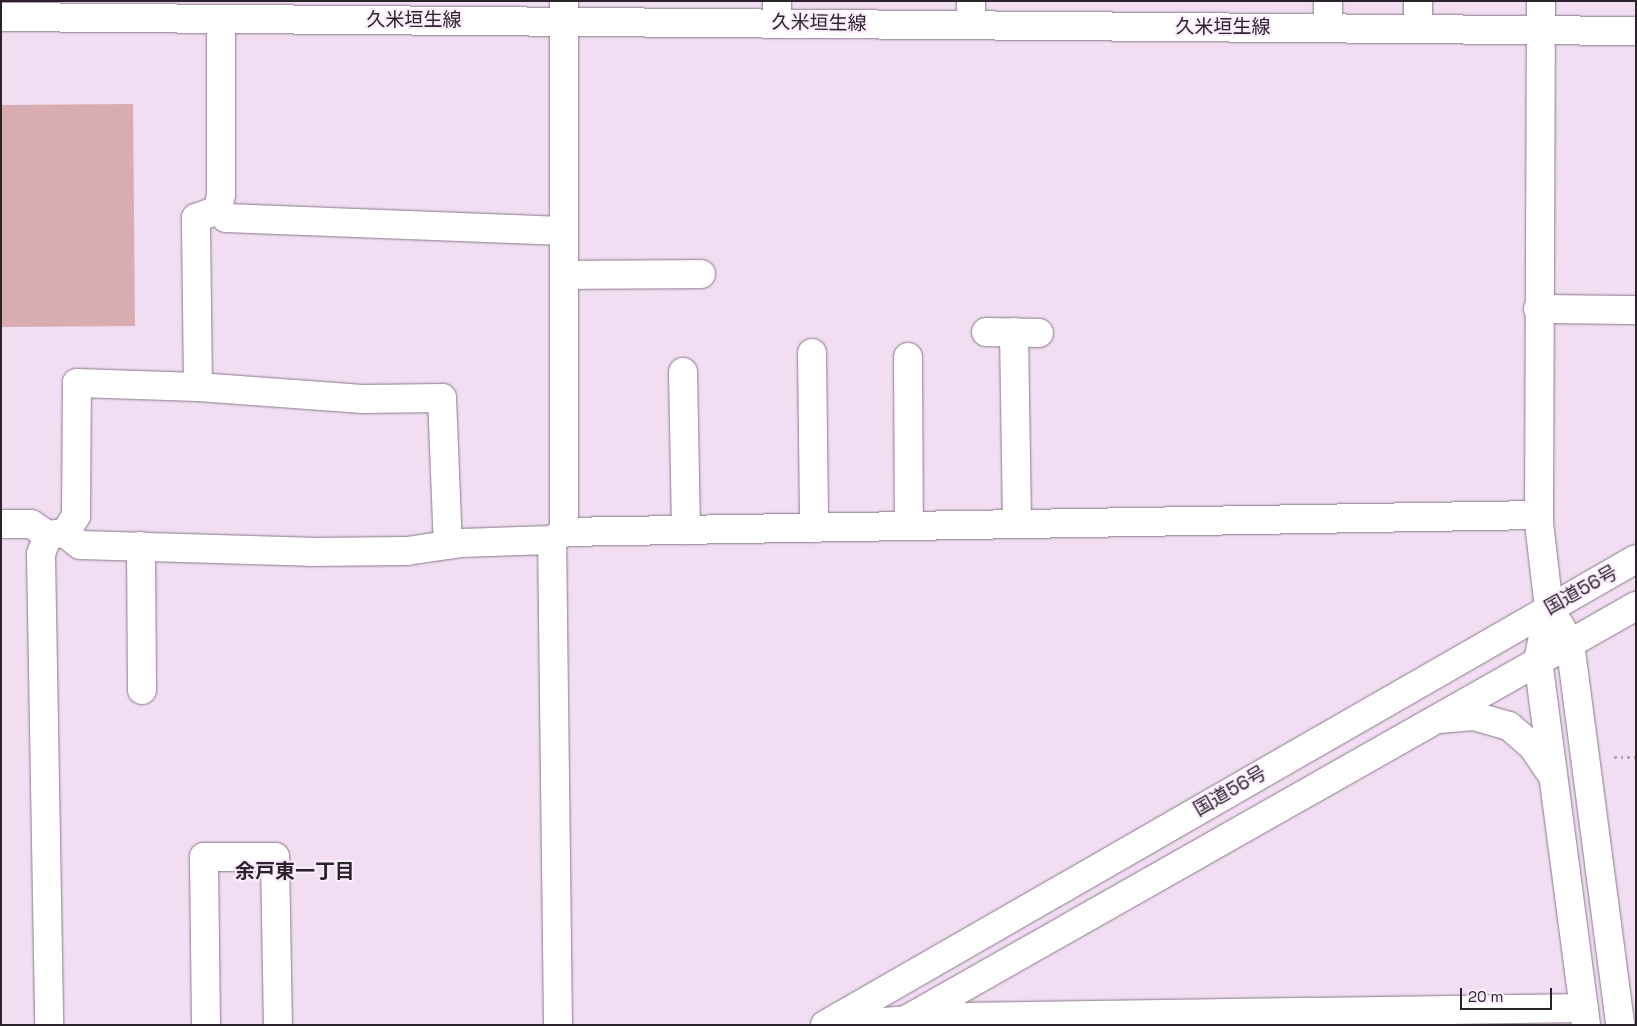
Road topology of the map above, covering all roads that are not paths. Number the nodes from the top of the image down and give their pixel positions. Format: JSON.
{"nodes":[{"id":1,"x":1328,"y":1,"type":"edge"},
{"id":2,"x":1418,"y":1,"type":"edge"},
{"id":3,"x":1541,"y":1,"type":"edge"},
{"id":4,"x":55,"y":10,"type":"edge"},
{"id":5,"x":263,"y":10,"type":"edge"},
{"id":6,"x":564,"y":11,"type":"edge"},
{"id":7,"x":777,"y":12,"type":"edge"},
{"id":8,"x":971,"y":13,"type":"edge"},
{"id":9,"x":1,"y":17,"type":"edge"},
{"id":10,"x":221,"y":19,"type":"junction"},
{"id":11,"x":1328,"y":28,"type":"junction"},
{"id":12,"x":1418,"y":29,"type":"junction"},
{"id":13,"x":1541,"y":31,"type":"junction"},
{"id":14,"x":1636,"y":32,"type":"edge"},
{"id":15,"x":218,"y":210,"type":"junction"},
{"id":16,"x":564,"y":231,"type":"junction"},
{"id":17,"x":700,"y":274,"type":"dead end"},
{"id":18,"x":564,"y":275,"type":"junction"},
{"id":19,"x":1538,"y":309,"type":"junction"},
{"id":20,"x":1636,"y":310,"type":"edge"},
{"id":21,"x":986,"y":332,"type":"dead end"},
{"id":22,"x":812,"y":353,"type":"dead end"},
{"id":23,"x":908,"y":357,"type":"dead end"},
{"id":24,"x":683,"y":372,"type":"dead end"},
{"id":25,"x":198,"y":387,"type":"junction"},
{"id":26,"x":1539,"y":515,"type":"junction"},
{"id":27,"x":1,"y":524,"type":"edge"},
{"id":28,"x":1017,"y":524,"type":"junction"},
{"id":29,"x":909,"y":526,"type":"junction"},
{"id":30,"x":814,"y":528,"type":"junction"},
{"id":31,"x":686,"y":530,"type":"junction"},
{"id":32,"x":57,"y":534,"type":"junction"},
{"id":33,"x":558,"y":536,"type":"junction"},
{"id":34,"x":448,"y":545,"type":"junction"},
{"id":35,"x":140,"y":546,"type":"junction"},
{"id":36,"x":1636,"y":559,"type":"edge"},
{"id":37,"x":1636,"y":606,"type":"edge"},
{"id":38,"x":1549,"y":608,"type":"junction"},
{"id":39,"x":1570,"y":643,"type":"junction"},
{"id":40,"x":1538,"y":660,"type":"junction"},
{"id":41,"x":142,"y":690,"type":"dead end"},
{"id":42,"x":1439,"y":719,"type":"junction"},
{"id":43,"x":1553,"y":778,"type":"junction"},
{"id":44,"x":1585,"y":1016,"type":"edge"},
{"id":45,"x":1466,"y":1017,"type":"edge"},
{"id":46,"x":902,"y":1022,"type":"edge"},
{"id":47,"x":49,"y":1025,"type":"edge"},
{"id":48,"x":206,"y":1025,"type":"edge"},
{"id":49,"x":278,"y":1025,"type":"edge"},
{"id":50,"x":558,"y":1025,"type":"edge"},
{"id":51,"x":825,"y":1025,"type":"edge"},
{"id":52,"x":834,"y":1025,"type":"edge"},
{"id":53,"x":1620,"y":1025,"type":"edge"}],
"edges":[{"from":1,"to":11,"type":"main road"},
{"from":2,"to":12,"type":"main road"},
{"from":3,"to":13,"type":"main road"},
{"from":4,"to":9,"type":"main road","name":"久米垣生線"},
{"from":4,"to":10,"type":"main road","name":"久米垣生線"},
{"from":5,"to":6,"type":"main road","name":"久米垣生線"},
{"from":5,"to":10,"type":"main road","name":"久米垣生線"},
{"from":6,"to":7,"type":"main road","name":"久米垣生線"},
{"from":6,"to":16,"type":"main road"},
{"from":7,"to":8,"type":"main road","name":"久米垣生線"},
{"from":8,"to":11,"type":"main road","name":"久米垣生線"},
{"from":10,"to":15,"type":"main road"},
{"from":11,"to":12,"type":"main road","name":"久米垣生線"},
{"from":12,"to":13,"type":"main road","name":"久米垣生線"},
{"from":13,"to":14,"type":"main road","name":"久米垣生線"},
{"from":13,"to":19,"type":"main road"},
{"from":15,"to":16,"type":"main road"},
{"from":15,"to":25,"type":"main road"},
{"from":16,"to":18,"type":"main road"},
{"from":17,"to":18,"type":"main road"},
{"from":18,"to":33,"type":"main road"},
{"from":19,"to":20,"type":"main road"},
{"from":19,"to":26,"type":"main road"},
{"from":21,"to":28,"type":"main road"},
{"from":22,"to":30,"type":"main road"},
{"from":23,"to":29,"type":"main road"},
{"from":24,"to":31,"type":"main road"},
{"from":25,"to":32,"type":"main road"},
{"from":25,"to":34,"type":"main road"},
{"from":26,"to":28,"type":"main road"},
{"from":26,"to":38,"type":"main road"},
{"from":27,"to":32,"type":"main road"},
{"from":28,"to":29,"type":"main road"},
{"from":29,"to":30,"type":"main road"},
{"from":30,"to":31,"type":"main road"},
{"from":31,"to":33,"type":"main road"},
{"from":32,"to":35,"type":"main road"},
{"from":32,"to":47,"type":"main road"},
{"from":33,"to":34,"type":"main road"},
{"from":33,"to":50,"type":"main road"},
{"from":34,"to":35,"type":"main road"},
{"from":35,"to":41,"type":"main road"},
{"from":36,"to":38,"type":"main road","name":"国道56号"},
{"from":37,"to":39,"type":"main road","name":"国道56号"},
{"from":38,"to":39,"type":"main road"},
{"from":38,"to":40,"type":"main road"},
{"from":38,"to":51,"type":"main road","name":"国道56号"},
{"from":39,"to":40,"type":"main road","name":"国道56号"},
{"from":39,"to":53,"type":"main road"},
{"from":40,"to":42,"type":"main road","name":"国道56号"},
{"from":40,"to":43,"type":"main road"},
{"from":42,"to":43,"type":"main road"},
{"from":42,"to":46,"type":"main road","name":"国道56号"},
{"from":43,"to":44,"type":"main road"},
{"from":44,"to":45,"type":"main road"},
{"from":45,"to":46,"type":"main road"},
{"from":46,"to":52,"type":"main road"},
{"from":48,"to":49,"type":"main road"}]}
